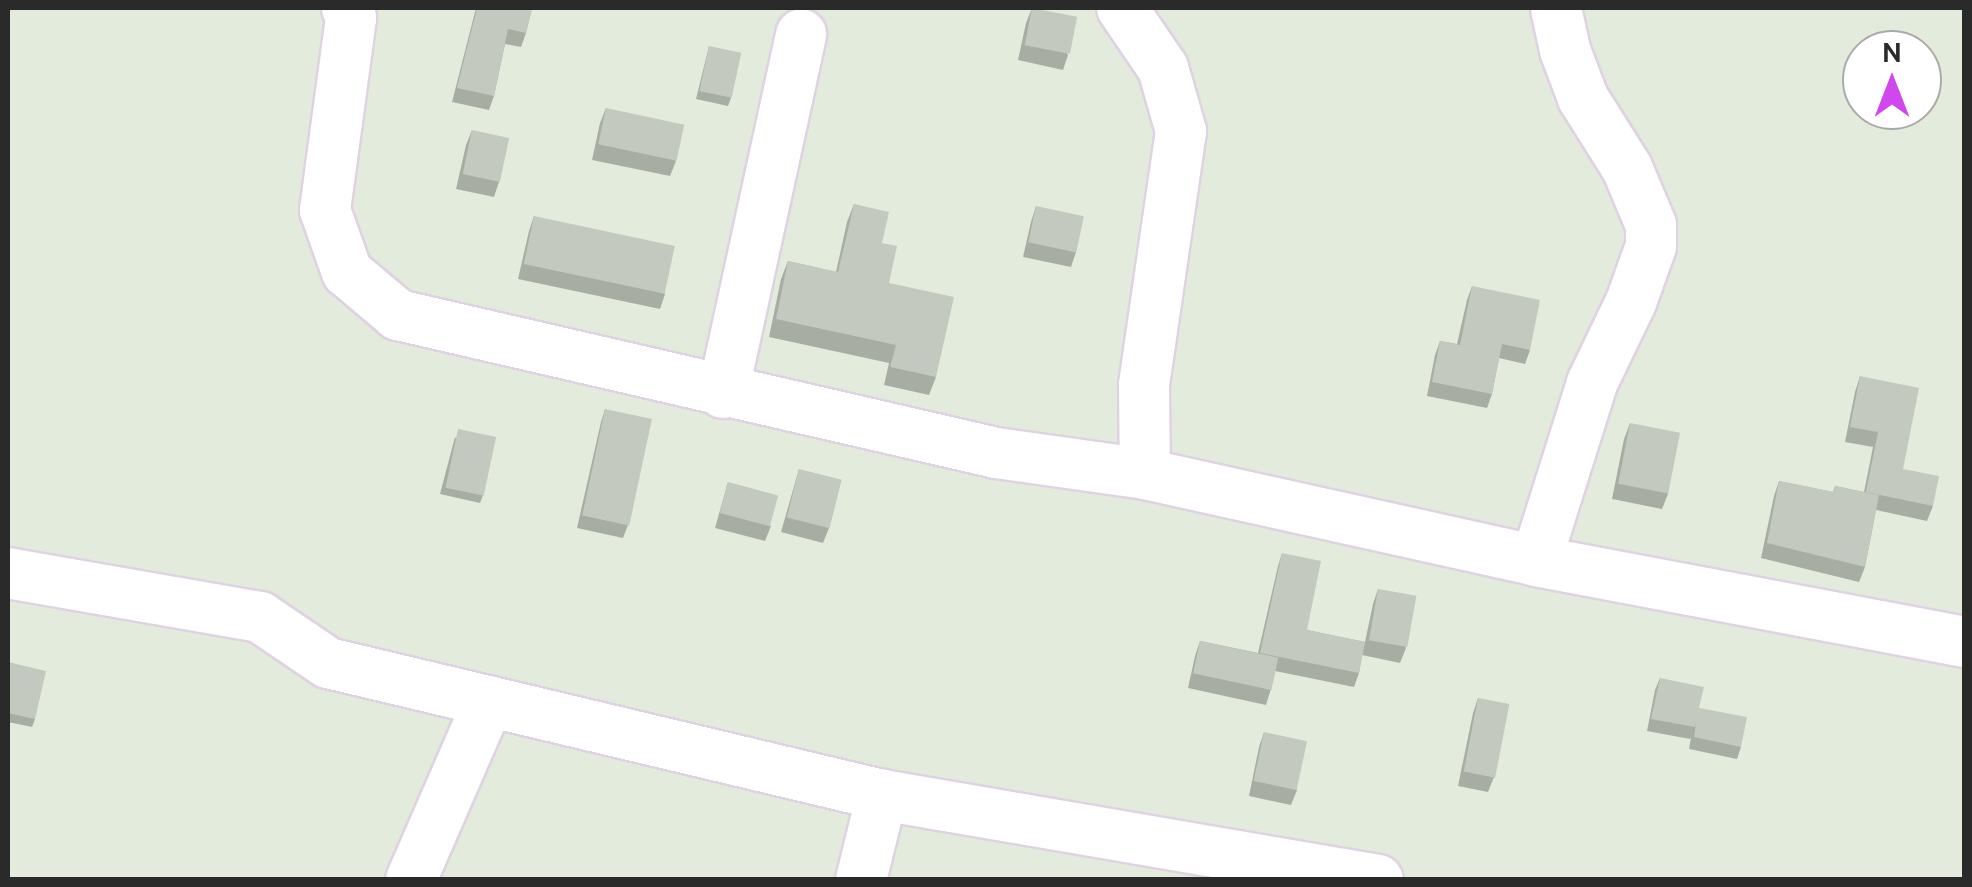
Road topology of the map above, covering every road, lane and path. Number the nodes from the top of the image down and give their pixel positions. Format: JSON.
{"nodes":[{"id":1,"x":347,"y":8,"type":"edge"},
{"id":2,"x":1122,"y":8,"type":"edge"},
{"id":3,"x":1556,"y":8,"type":"edge"},
{"id":4,"x":800,"y":34,"type":"dead end"},
{"id":5,"x":723,"y":393,"type":"junction"},
{"id":6,"x":1144,"y":474,"type":"junction"},
{"id":7,"x":1536,"y":561,"type":"junction"},
{"id":8,"x":8,"y":573,"type":"edge"},
{"id":9,"x":1964,"y":642,"type":"edge"},
{"id":10,"x":489,"y":701,"type":"junction"},
{"id":11,"x":882,"y":795,"type":"junction"},
{"id":12,"x":411,"y":880,"type":"edge"},
{"id":13,"x":861,"y":880,"type":"edge"},
{"id":14,"x":1378,"y":880,"type":"edge"}],
"edges":[{"from":1,"to":5,"type":"street"},
{"from":2,"to":6,"type":"street"},
{"from":3,"to":7,"type":"street"},
{"from":4,"to":5,"type":"street"},
{"from":5,"to":6,"type":"street"},
{"from":6,"to":7,"type":"street"},
{"from":7,"to":9,"type":"street"},
{"from":8,"to":10,"type":"street"},
{"from":10,"to":11,"type":"street"},
{"from":10,"to":12,"type":"street"},
{"from":11,"to":13,"type":"street"},
{"from":11,"to":14,"type":"street"}]}
